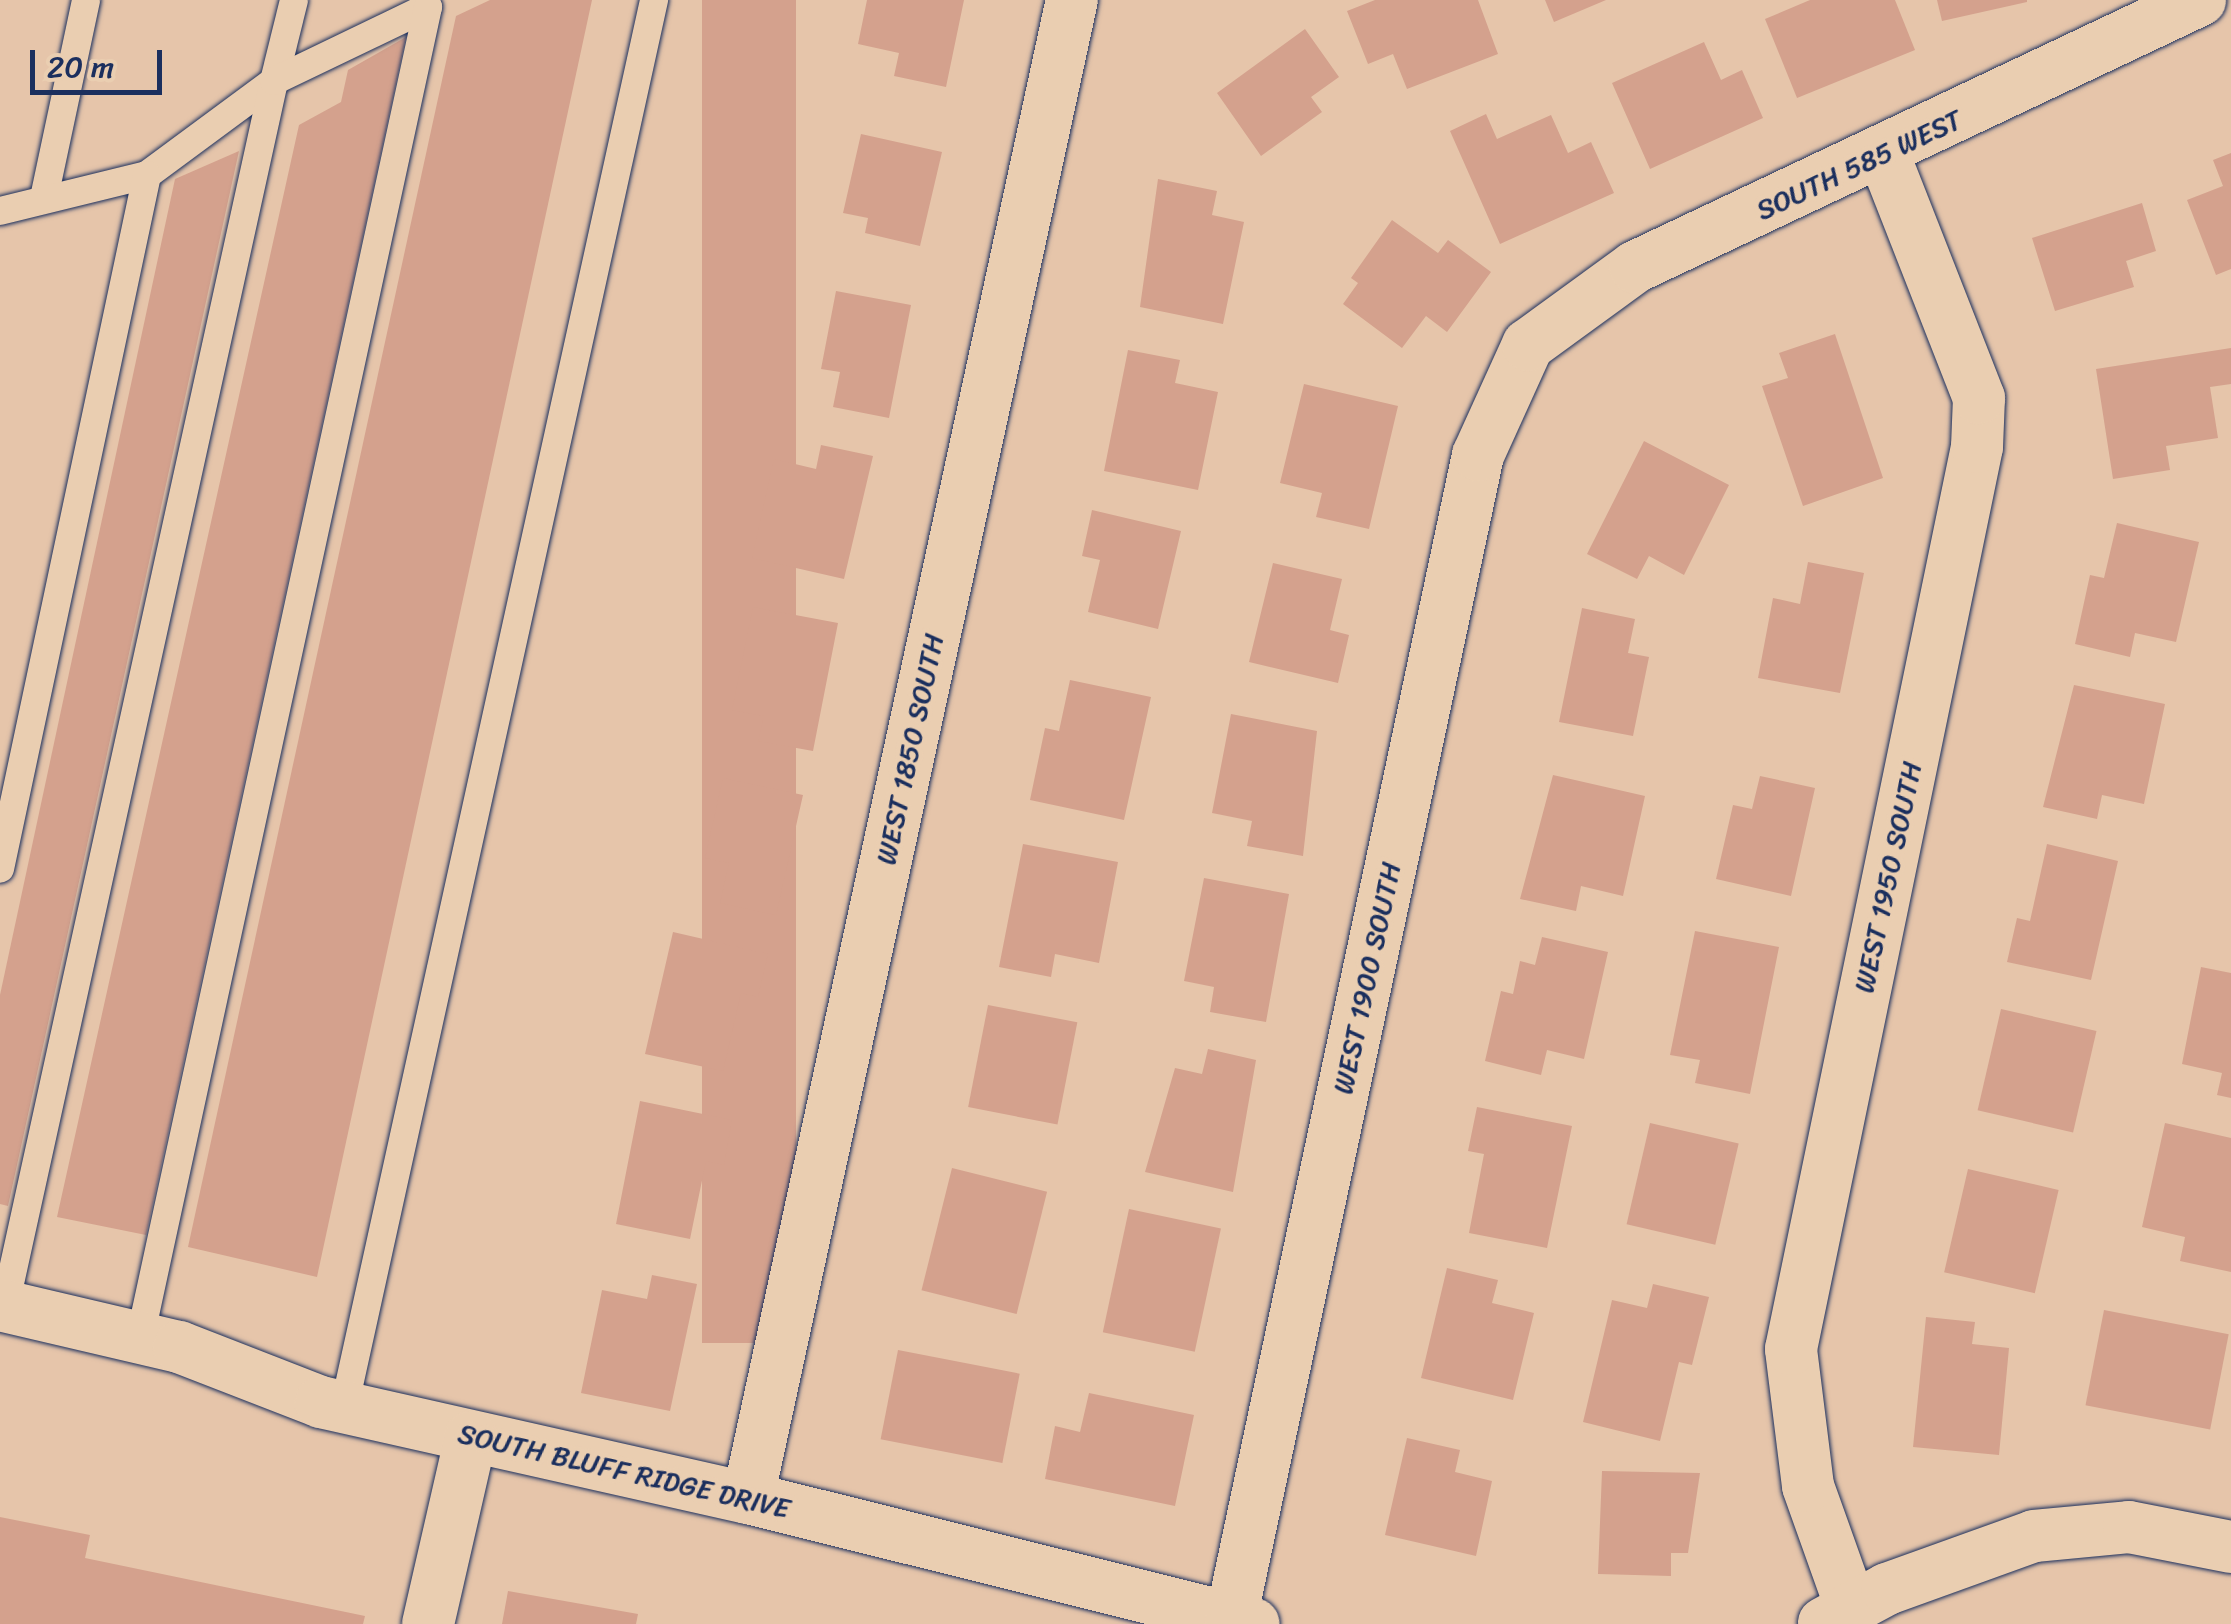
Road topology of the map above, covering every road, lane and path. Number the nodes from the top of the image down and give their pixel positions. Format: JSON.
{"nodes":[{"id":1,"x":86,"y":0,"type":"edge"},
{"id":2,"x":294,"y":0,"type":"edge"},
{"id":3,"x":654,"y":0,"type":"edge"},
{"id":4,"x":1072,"y":0,"type":"edge"},
{"id":5,"x":2200,"y":0,"type":"edge"},
{"id":6,"x":437,"y":4,"type":"edge"},
{"id":7,"x":274,"y":82,"type":"junction"},
{"id":8,"x":1884,"y":155,"type":"junction"},
{"id":9,"x":147,"y":175,"type":"junction"},
{"id":10,"x":44,"y":198,"type":"junction"},
{"id":11,"x":0,"y":211,"type":"edge"},
{"id":12,"x":1528,"y":345,"type":"joint"},
{"id":13,"x":0,"y":869,"type":"edge"},
{"id":14,"x":2,"y":1306,"type":"edge"},
{"id":15,"x":140,"y":1338,"type":"junction"},
{"id":16,"x":344,"y":1408,"type":"junction"},
{"id":17,"x":471,"y":1438,"type":"junction"},
{"id":18,"x":748,"y":1498,"type":"junction"},
{"id":19,"x":2231,"y":1546,"type":"edge"},
{"id":20,"x":1837,"y":1616,"type":"edge"},
{"id":21,"x":1242,"y":1621,"type":"edge"},
{"id":22,"x":428,"y":1624,"type":"edge"}],
"edges":[{"from":1,"to":10,"type":"lane"},
{"from":2,"to":7,"type":"lane"},
{"from":3,"to":16,"type":"lane"},
{"from":4,"to":18,"type":"street","name":"WEST 1850 SOUTH"},
{"from":5,"to":8,"type":"street","name":"SOUTH 585 WEST"},
{"from":6,"to":7,"type":"lane"},
{"from":6,"to":15,"type":"lane"},
{"from":7,"to":9,"type":"lane"},
{"from":7,"to":14,"type":"lane"},
{"from":8,"to":12,"type":"street","name":"SOUTH 585 WEST"},
{"from":8,"to":20,"type":"street","name":"WEST 1950 SOUTH"},
{"from":9,"to":10,"type":"lane"},
{"from":9,"to":13,"type":"lane"},
{"from":10,"to":11,"type":"lane"},
{"from":12,"to":21,"type":"street","name":"WEST 1900 SOUTH"},
{"from":14,"to":15,"type":"street","name":"SOUTH BLUFF RIDGE DRIVE"},
{"from":15,"to":16,"type":"street","name":"SOUTH BLUFF RIDGE DRIVE"},
{"from":16,"to":17,"type":"street","name":"SOUTH BLUFF RIDGE DRIVE"},
{"from":17,"to":18,"type":"street","name":"SOUTH BLUFF RIDGE DRIVE"},
{"from":17,"to":22,"type":"street"},
{"from":18,"to":21,"type":"street","name":"SOUTH BLUFF RIDGE DRIVE"},
{"from":19,"to":20,"type":"street"}]}
